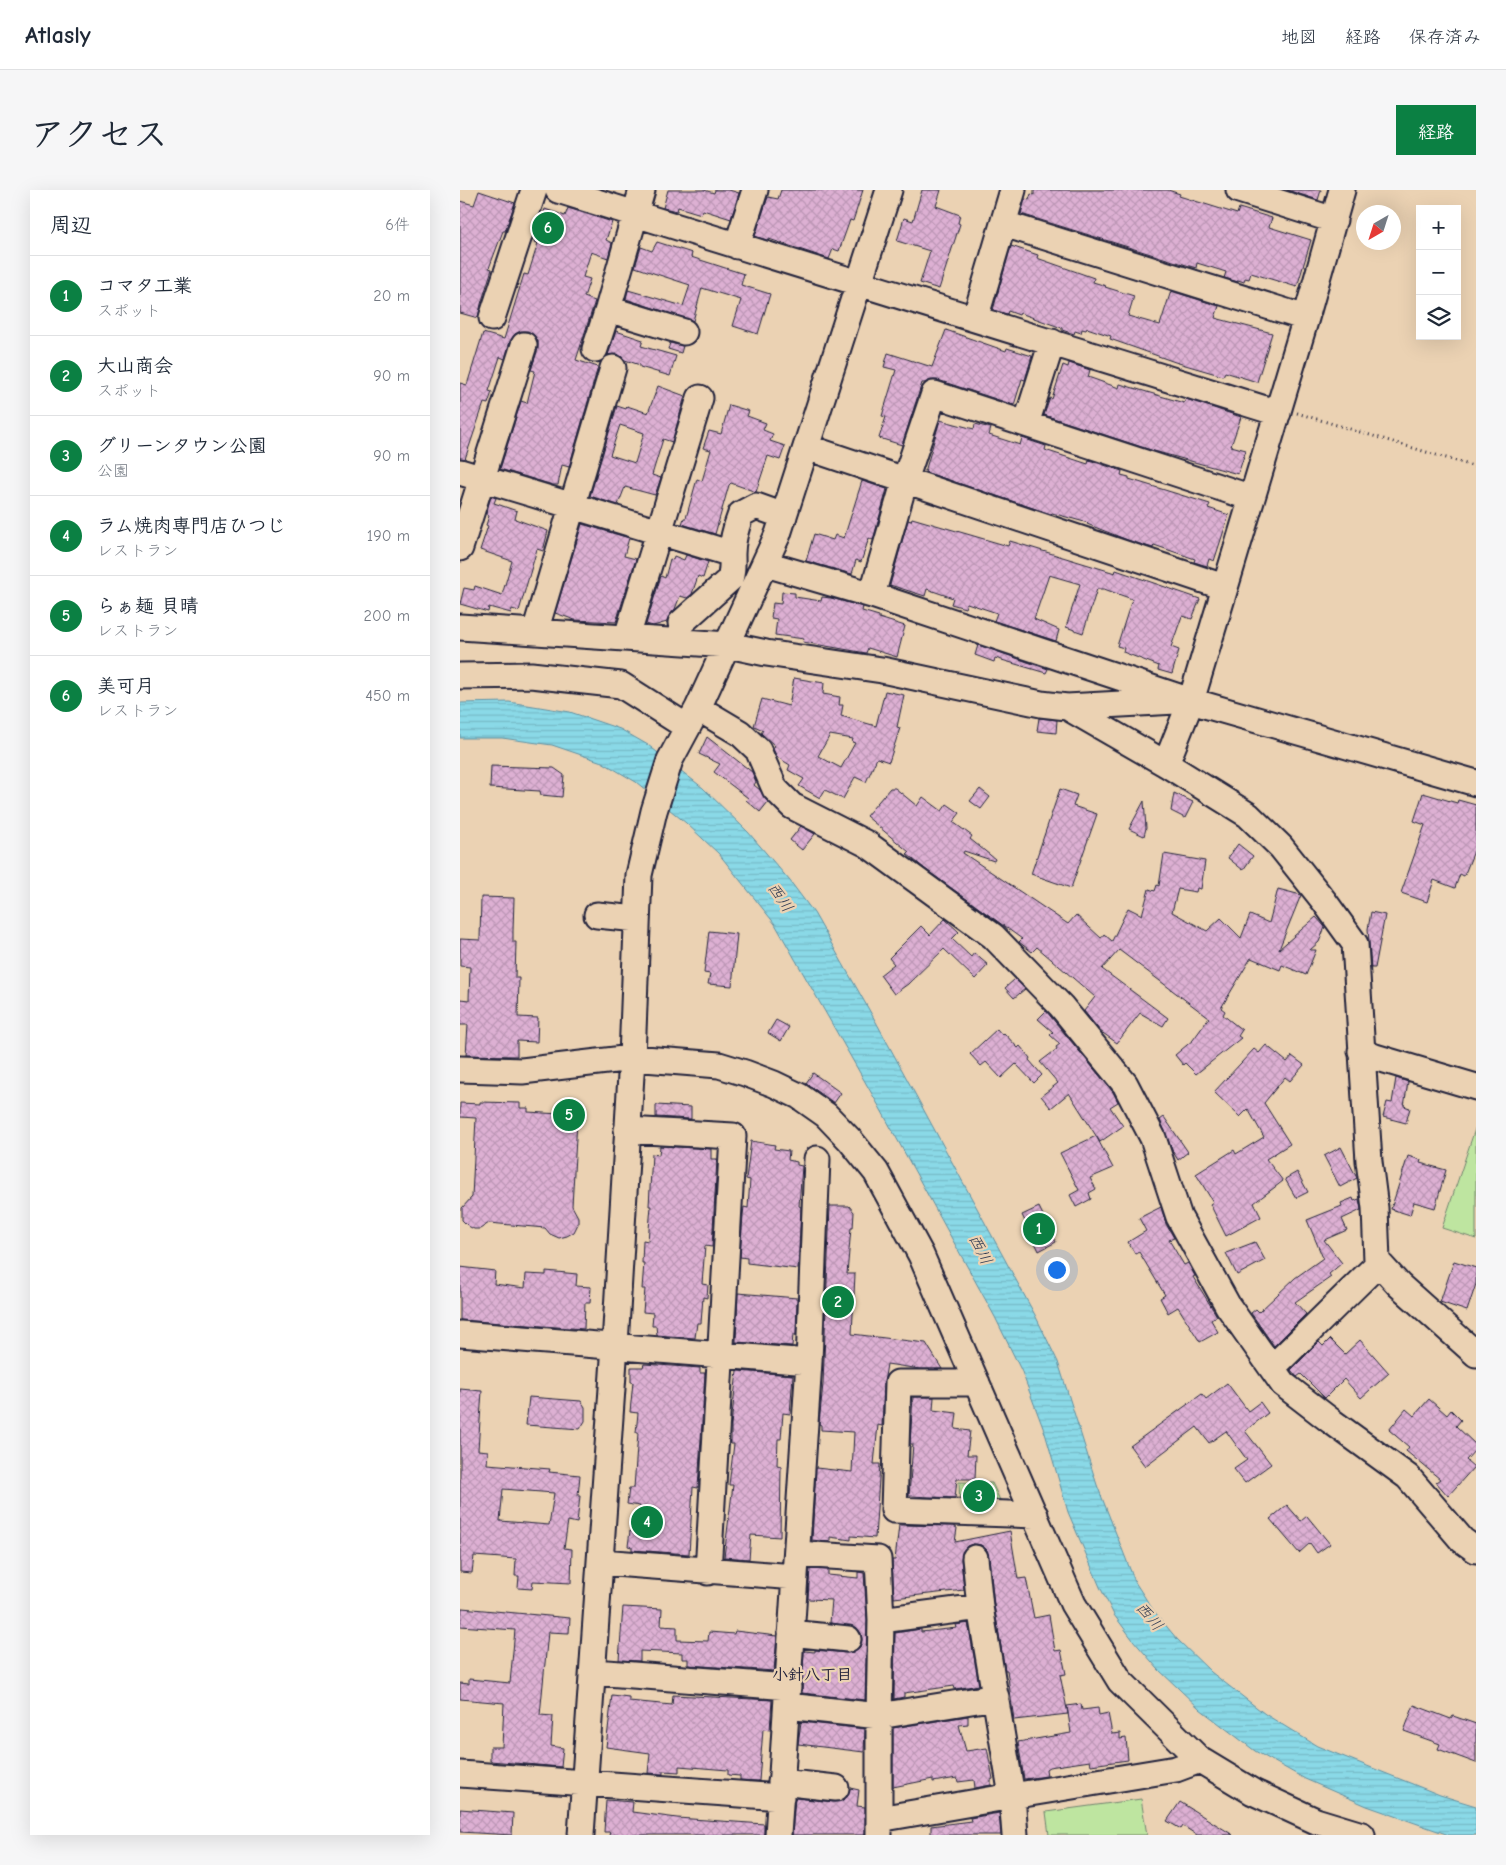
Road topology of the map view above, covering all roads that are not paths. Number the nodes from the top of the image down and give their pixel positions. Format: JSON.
{"nodes":[{"id":1,"x":534,"y":190,"type":"edge"},
{"id":2,"x":558,"y":190,"type":"edge"},
{"id":3,"x":642,"y":190,"type":"edge"},
{"id":4,"x":754,"y":190,"type":"edge"},
{"id":5,"x":888,"y":190,"type":"edge"},
{"id":6,"x":1014,"y":190,"type":"edge"},
{"id":7,"x":1239,"y":190,"type":"edge"},
{"id":8,"x":1342,"y":190,"type":"edge"},
{"id":9,"x":634,"y":214,"type":"junction"},
{"id":10,"x":1334,"y":220,"type":"junction"},
{"id":11,"x":1004,"y":224,"type":"junction"},
{"id":12,"x":736,"y":246,"type":"junction"},
{"id":13,"x":857,"y":284,"type":"junction"},
{"id":14,"x":608,"y":309,"type":"junction"},
{"id":15,"x":492,"y":318,"type":"dead end"},
{"id":16,"x":976,"y":318,"type":"junction"},
{"id":17,"x":1306,"y":318,"type":"junction"},
{"id":18,"x":684,"y":332,"type":"dead end"},
{"id":19,"x":1052,"y":342,"type":"junction"},
{"id":20,"x":524,"y":345,"type":"dead end"},
{"id":21,"x":595,"y":348,"type":"dead end"},
{"id":22,"x":613,"y":368,"type":"dead end"},
{"id":23,"x":700,"y":398,"type":"dead end"},
{"id":24,"x":1278,"y":413,"type":"junction"},
{"id":25,"x":1026,"y":424,"type":"junction"},
{"id":26,"x":806,"y":447,"type":"junction"},
{"id":27,"x":471,"y":475,"type":"edge"},
{"id":28,"x":905,"y":480,"type":"junction"},
{"id":29,"x":1252,"y":498,"type":"junction"},
{"id":30,"x":573,"y":506,"type":"junction"},
{"id":31,"x":784,"y":516,"type":"junction"},
{"id":32,"x":659,"y":532,"type":"junction"},
{"id":33,"x":460,"y":548,"type":"edge"},
{"id":34,"x":732,"y":554,"type":"junction"},
{"id":35,"x":766,"y":564,"type":"junction"},
{"id":36,"x":1224,"y":587,"type":"junction"},
{"id":37,"x":872,"y":595,"type":"junction"},
{"id":38,"x":681,"y":623,"type":"dead end"},
{"id":39,"x":460,"y":627,"type":"edge"},
{"id":40,"x":535,"y":632,"type":"junction"},
{"id":41,"x":627,"y":637,"type":"junction"},
{"id":42,"x":728,"y":644,"type":"junction"},
{"id":43,"x":460,"y":676,"type":"edge"},
{"id":44,"x":1191,"y":700,"type":"junction"},
{"id":45,"x":1066,"y":707,"type":"junction"},
{"id":46,"x":692,"y":718,"type":"junction"},
{"id":47,"x":1166,"y":764,"type":"junction"},
{"id":48,"x":1476,"y":783,"type":"edge"},
{"id":49,"x":597,"y":915,"type":"dead end"},
{"id":50,"x":637,"y":919,"type":"junction"},
{"id":51,"x":1361,"y":1051,"type":"junction"},
{"id":52,"x":632,"y":1058,"type":"junction"},
{"id":53,"x":460,"y":1069,"type":"edge"},
{"id":54,"x":1476,"y":1087,"type":"edge"},
{"id":55,"x":627,"y":1130,"type":"junction"},
{"id":56,"x":817,"y":1159,"type":"dead end"},
{"id":57,"x":1379,"y":1264,"type":"junction"},
{"id":58,"x":460,"y":1334,"type":"edge"},
{"id":59,"x":615,"y":1345,"type":"junction"},
{"id":60,"x":1476,"y":1354,"type":"edge"},
{"id":61,"x":720,"y":1356,"type":"junction"},
{"id":62,"x":810,"y":1362,"type":"junction"},
{"id":63,"x":1272,"y":1368,"type":"junction"},
{"id":64,"x":977,"y":1383,"type":"junction"},
{"id":65,"x":1035,"y":1515,"type":"junction"},
{"id":66,"x":1476,"y":1550,"type":"edge"},
{"id":67,"x":975,"y":1558,"type":"dead end"},
{"id":68,"x":601,"y":1562,"type":"junction"},
{"id":69,"x":796,"y":1566,"type":"junction"},
{"id":70,"x":708,"y":1572,"type":"junction"},
{"id":71,"x":980,"y":1607,"type":"junction"},
{"id":72,"x":882,"y":1620,"type":"junction"},
{"id":73,"x":792,"y":1634,"type":"junction"},
{"id":74,"x":848,"y":1639,"type":"dead end"},
{"id":75,"x":594,"y":1672,"type":"junction"},
{"id":76,"x":787,"y":1697,"type":"junction"},
{"id":77,"x":996,"y":1698,"type":"junction"},
{"id":78,"x":879,"y":1716,"type":"junction"},
{"id":79,"x":1200,"y":1760,"type":"junction"},
{"id":80,"x":460,"y":1774,"type":"edge"},
{"id":81,"x":586,"y":1784,"type":"junction"},
{"id":82,"x":836,"y":1788,"type":"dead end"},
{"id":83,"x":781,"y":1789,"type":"junction"},
{"id":84,"x":1012,"y":1796,"type":"junction"},
{"id":85,"x":879,"y":1827,"type":"edge"},
{"id":86,"x":1317,"y":1828,"type":"edge"},
{"id":87,"x":582,"y":1835,"type":"edge"},
{"id":88,"x":778,"y":1835,"type":"edge"},
{"id":89,"x":1015,"y":1835,"type":"edge"},
{"id":90,"x":1362,"y":1835,"type":"edge"}],
"edges":[{"from":1,"to":15,"type":"street"},
{"from":2,"to":9,"type":"street"},
{"from":3,"to":9,"type":"street"},
{"from":4,"to":12,"type":"street"},
{"from":5,"to":13,"type":"street"},
{"from":6,"to":11,"type":"street"},
{"from":7,"to":10,"type":"street"},
{"from":8,"to":10,"type":"street"},
{"from":9,"to":12,"type":"street"},
{"from":9,"to":14,"type":"street"},
{"from":10,"to":17,"type":"street"},
{"from":11,"to":16,"type":"street"},
{"from":11,"to":17,"type":"street"},
{"from":12,"to":13,"type":"street"},
{"from":13,"to":16,"type":"street"},
{"from":13,"to":26,"type":"street"},
{"from":14,"to":18,"type":"street"},
{"from":14,"to":21,"type":"street"},
{"from":16,"to":19,"type":"street"},
{"from":17,"to":24,"type":"street"},
{"from":19,"to":24,"type":"street"},
{"from":19,"to":25,"type":"street"},
{"from":20,"to":27,"type":"street"},
{"from":22,"to":30,"type":"street"},
{"from":23,"to":32,"type":"street"},
{"from":24,"to":29,"type":"street"},
{"from":25,"to":28,"type":"street"},
{"from":25,"to":29,"type":"street"},
{"from":26,"to":28,"type":"street"},
{"from":26,"to":31,"type":"street"},
{"from":27,"to":30,"type":"street"},
{"from":27,"to":33,"type":"street"},
{"from":28,"to":36,"type":"street"},
{"from":28,"to":37,"type":"street"},
{"from":29,"to":36,"type":"street"},
{"from":30,"to":32,"type":"street"},
{"from":30,"to":40,"type":"street"},
{"from":31,"to":34,"type":"street"},
{"from":31,"to":35,"type":"street"},
{"from":32,"to":34,"type":"street"},
{"from":32,"to":41,"type":"street"},
{"from":34,"to":38,"type":"street"},
{"from":35,"to":37,"type":"street"},
{"from":35,"to":42,"type":"street"},
{"from":36,"to":44,"type":"street"},
{"from":37,"to":44,"type":"street"},
{"from":39,"to":40,"type":"street"},
{"from":40,"to":41,"type":"street"},
{"from":41,"to":42,"type":"street"},
{"from":42,"to":45,"type":"street"},
{"from":42,"to":46,"type":"street"},
{"from":43,"to":46,"type":"street"},
{"from":44,"to":45,"type":"street"},
{"from":44,"to":47,"type":"street"},
{"from":44,"to":48,"type":"street"},
{"from":45,"to":47,"type":"street"},
{"from":46,"to":50,"type":"street"},
{"from":46,"to":63,"type":"street"},
{"from":47,"to":51,"type":"street"},
{"from":49,"to":50,"type":"street"},
{"from":50,"to":52,"type":"street"},
{"from":51,"to":54,"type":"street"},
{"from":51,"to":57,"type":"street"},
{"from":52,"to":53,"type":"street"},
{"from":52,"to":55,"type":"street"},
{"from":52,"to":64,"type":"street"},
{"from":55,"to":59,"type":"street"},
{"from":55,"to":61,"type":"street"},
{"from":56,"to":62,"type":"street"},
{"from":57,"to":60,"type":"street"},
{"from":57,"to":63,"type":"street"},
{"from":58,"to":59,"type":"street"},
{"from":59,"to":61,"type":"street"},
{"from":59,"to":68,"type":"street"},
{"from":61,"to":62,"type":"street"},
{"from":61,"to":70,"type":"street"},
{"from":62,"to":69,"type":"street"},
{"from":63,"to":66,"type":"street"},
{"from":64,"to":65,"type":"street"},
{"from":64,"to":65,"type":"street"},
{"from":65,"to":79,"type":"street"},
{"from":67,"to":71,"type":"street"},
{"from":68,"to":70,"type":"street"},
{"from":68,"to":75,"type":"street"},
{"from":69,"to":70,"type":"street"},
{"from":69,"to":72,"type":"street"},
{"from":69,"to":73,"type":"street"},
{"from":71,"to":72,"type":"street"},
{"from":71,"to":77,"type":"street"},
{"from":72,"to":78,"type":"street"},
{"from":73,"to":74,"type":"street"},
{"from":73,"to":76,"type":"street"},
{"from":75,"to":76,"type":"street"},
{"from":75,"to":81,"type":"street"},
{"from":76,"to":78,"type":"street"},
{"from":76,"to":83,"type":"street"},
{"from":77,"to":78,"type":"street"},
{"from":77,"to":84,"type":"street"},
{"from":78,"to":85,"type":"street"},
{"from":79,"to":84,"type":"street"},
{"from":79,"to":86,"type":"street"},
{"from":80,"to":81,"type":"street"},
{"from":81,"to":83,"type":"street"},
{"from":81,"to":87,"type":"street"},
{"from":82,"to":83,"type":"street"},
{"from":83,"to":88,"type":"street"},
{"from":84,"to":85,"type":"street"},
{"from":84,"to":89,"type":"street"},
{"from":86,"to":90,"type":"street"}]}
